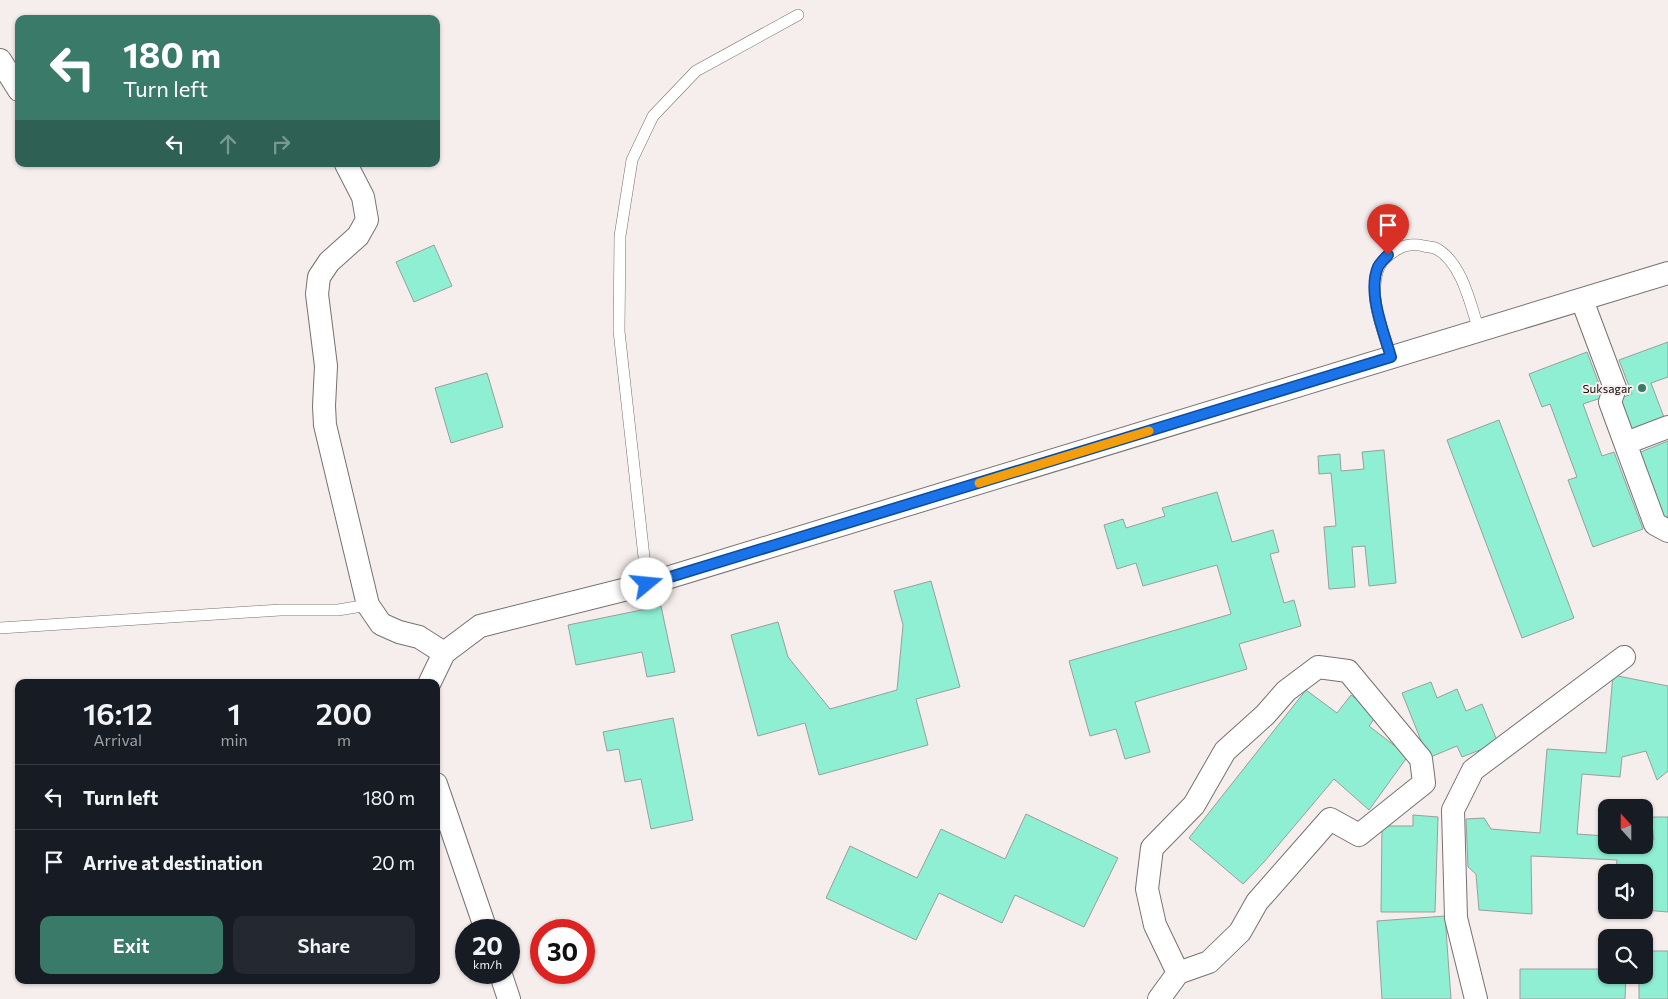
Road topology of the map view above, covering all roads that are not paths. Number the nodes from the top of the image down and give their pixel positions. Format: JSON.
{"nodes":[{"id":1,"x":798,"y":15,"type":"dead end"},
{"id":2,"x":0,"y":60,"type":"edge"},
{"id":3,"x":15,"y":84,"type":"edge"},
{"id":4,"x":348,"y":167,"type":"edge"},
{"id":5,"x":1668,"y":273,"type":"edge"},
{"id":6,"x":1582,"y":300,"type":"junction"},
{"id":7,"x":1479,"y":331,"type":"junction"},
{"id":8,"x":1391,"y":357,"type":"junction"},
{"id":9,"x":1668,"y":427,"type":"edge"},
{"id":10,"x":1626,"y":443,"type":"junction"},
{"id":11,"x":1668,"y":530,"type":"edge"},
{"id":12,"x":647,"y":584,"type":"junction"},
{"id":13,"x":368,"y":605,"type":"junction"},
{"id":14,"x":0,"y":628,"type":"edge"},
{"id":15,"x":444,"y":653,"type":"junction"},
{"id":16,"x":1624,"y":657,"type":"dead end"},
{"id":17,"x":431,"y":679,"type":"edge"},
{"id":18,"x":440,"y":796,"type":"edge"},
{"id":19,"x":482,"y":919,"type":"edge"},
{"id":20,"x":1178,"y":973,"type":"junction"},
{"id":21,"x":504,"y":984,"type":"edge"},
{"id":22,"x":509,"y":999,"type":"edge"},
{"id":23,"x":1159,"y":999,"type":"edge"},
{"id":24,"x":1476,"y":999,"type":"edge"}],
"edges":[{"from":1,"to":12,"type":"lane"},
{"from":2,"to":3,"type":"street"},
{"from":4,"to":13,"type":"street"},
{"from":5,"to":6,"type":"street"},
{"from":6,"to":7,"type":"street"},
{"from":6,"to":10,"type":"street"},
{"from":7,"to":8,"type":"street"},
{"from":7,"to":8,"type":"lane"},
{"from":8,"to":12,"type":"street"},
{"from":9,"to":10,"type":"street"},
{"from":10,"to":11,"type":"street"},
{"from":12,"to":15,"type":"street"},
{"from":13,"to":14,"type":"lane"},
{"from":13,"to":15,"type":"street"},
{"from":15,"to":17,"type":"street"},
{"from":16,"to":24,"type":"street"},
{"from":18,"to":19,"type":"street"},
{"from":20,"to":20,"type":"street"},
{"from":20,"to":23,"type":"street"},
{"from":21,"to":22,"type":"street"}]}
